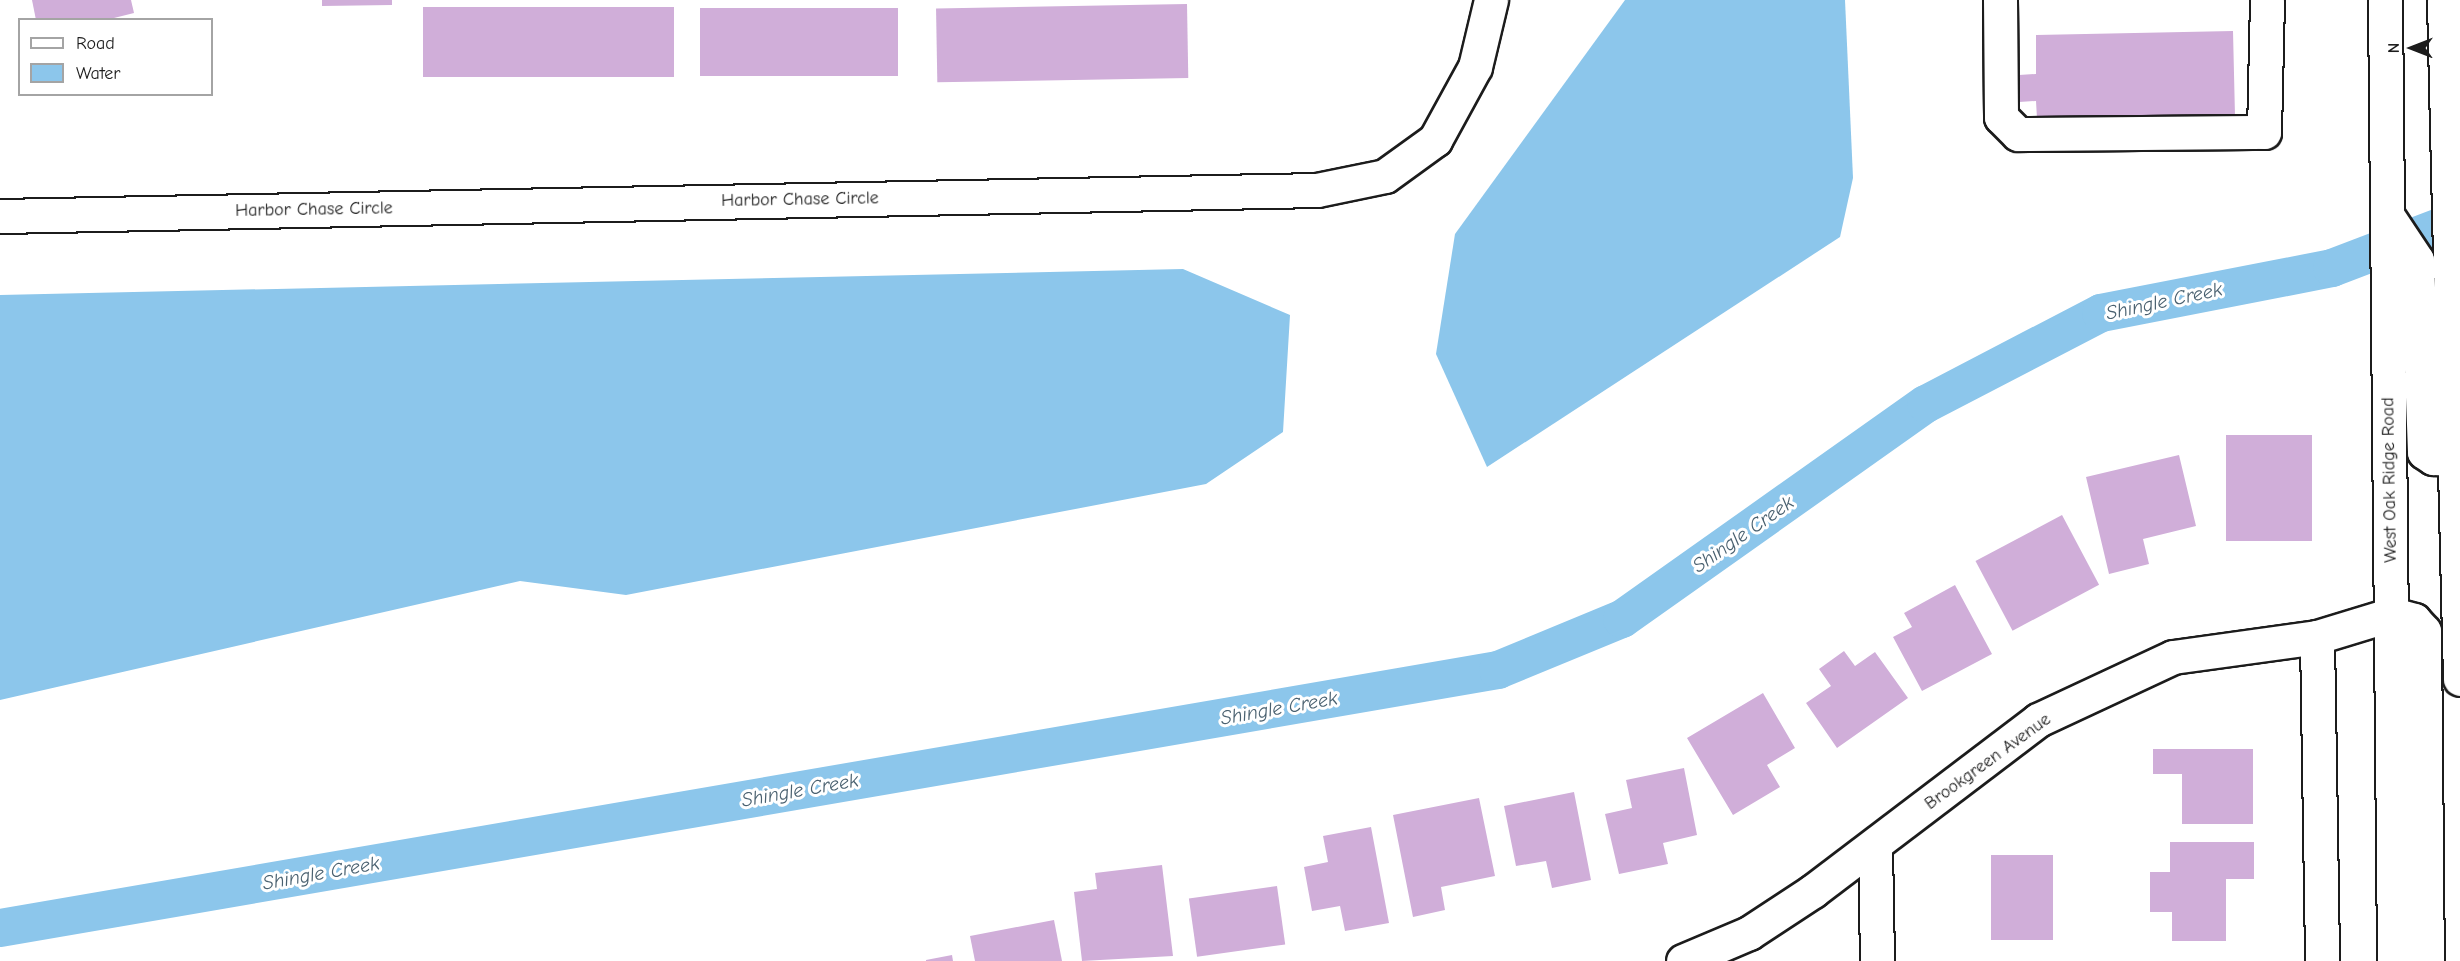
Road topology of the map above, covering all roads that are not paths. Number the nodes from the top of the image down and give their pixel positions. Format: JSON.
{"nodes":[{"id":1,"x":1491,"y":0,"type":"edge"},
{"id":2,"x":2000,"y":0,"type":"edge"},
{"id":3,"x":2267,"y":0,"type":"edge"},
{"id":4,"x":2385,"y":0,"type":"edge"},
{"id":5,"x":2444,"y":0,"type":"edge"},
{"id":6,"x":2387,"y":214,"type":"junction"},
{"id":7,"x":0,"y":216,"type":"edge"},
{"id":8,"x":2458,"y":459,"type":"edge"},
{"id":9,"x":2391,"y":614,"type":"junction"},
{"id":10,"x":2318,"y":637,"type":"junction"},
{"id":11,"x":2460,"y":679,"type":"edge"},
{"id":12,"x":1875,"y":846,"type":"junction"},
{"id":13,"x":1683,"y":961,"type":"edge"},
{"id":14,"x":1877,"y":961,"type":"edge"},
{"id":15,"x":2322,"y":961,"type":"edge"},
{"id":16,"x":2394,"y":961,"type":"edge"},
{"id":17,"x":2427,"y":961,"type":"edge"}],
"edges":[{"from":1,"to":7,"type":"street","name":"Harbor Chase Circle"},
{"from":2,"to":3,"type":"street"},
{"from":4,"to":6,"type":"street","name":"West Oak Ridge Road"},
{"from":5,"to":8,"type":"street"},
{"from":6,"to":8,"type":"street"},
{"from":6,"to":9,"type":"street","name":"West Oak Ridge Road"},
{"from":8,"to":11,"type":"street"},
{"from":9,"to":10,"type":"street","name":"Brookgreen Avenue"},
{"from":9,"to":16,"type":"street","name":"West Oak Ridge Road"},
{"from":9,"to":17,"type":"street"},
{"from":10,"to":12,"type":"street","name":"Brookgreen Avenue"},
{"from":10,"to":15,"type":"street"},
{"from":12,"to":13,"type":"street","name":"Brookgreen Avenue"},
{"from":12,"to":14,"type":"street"}]}
